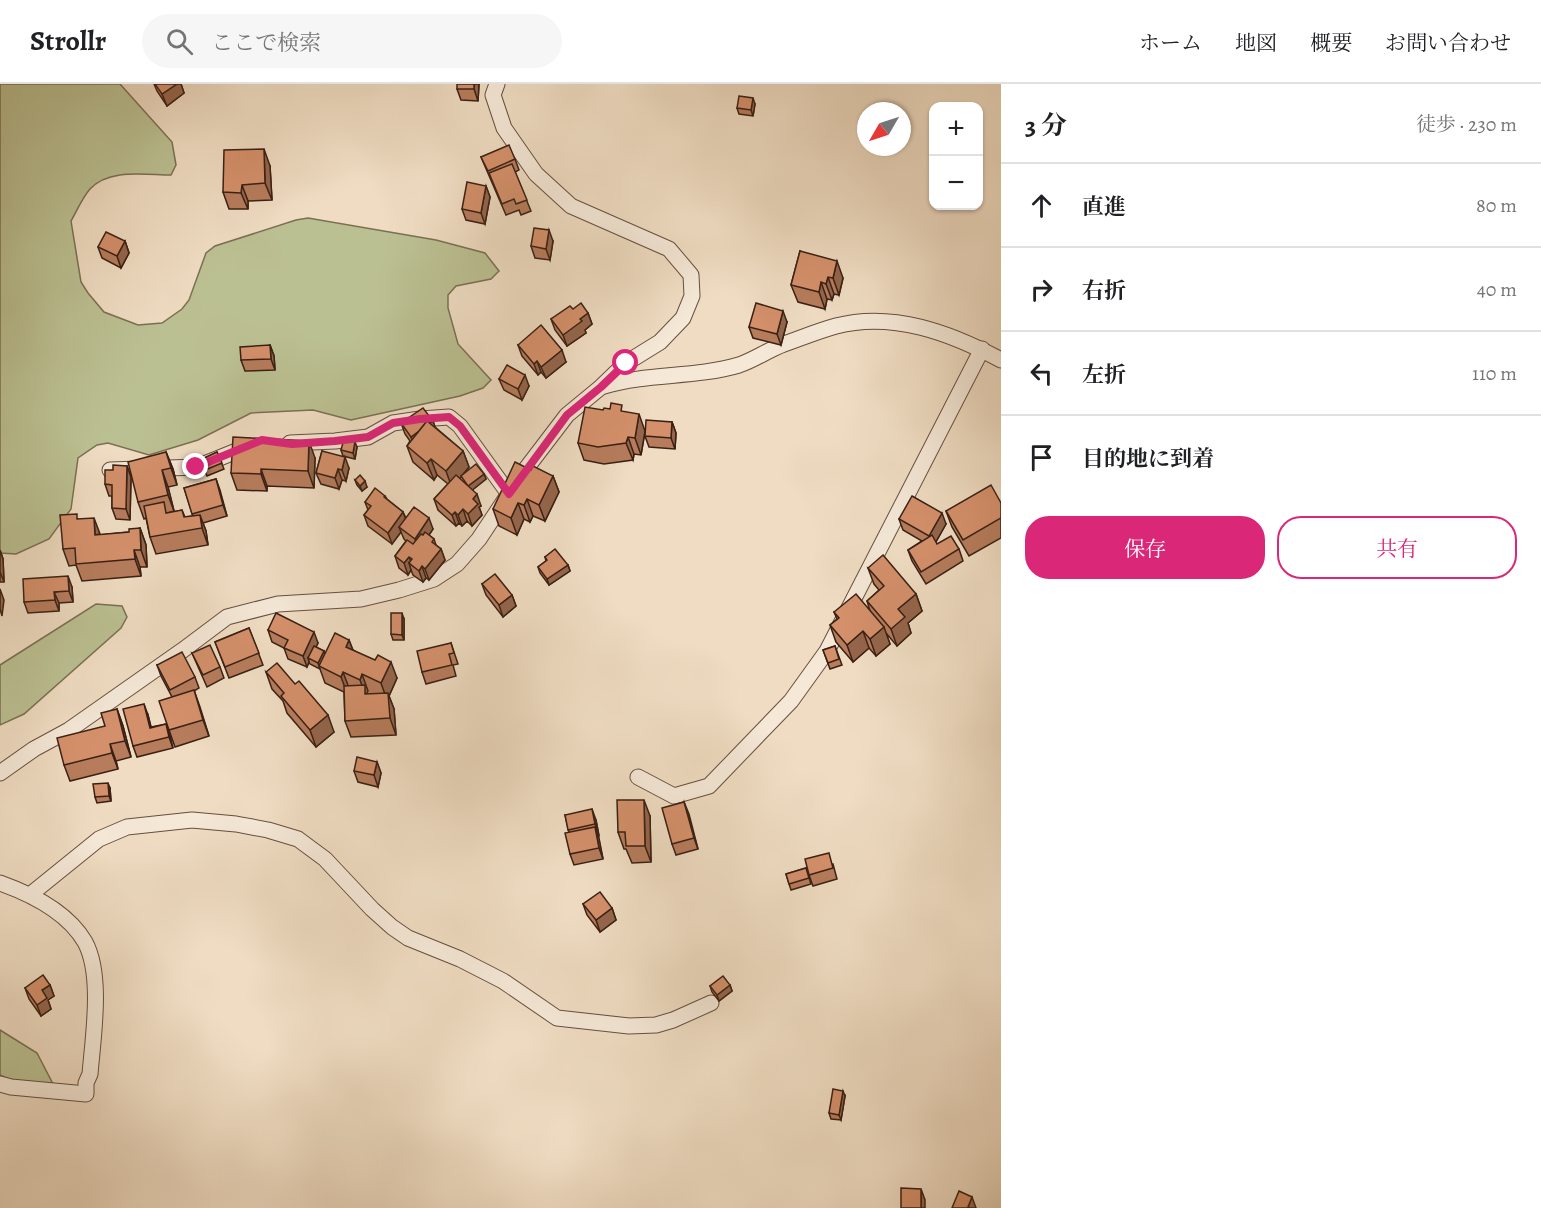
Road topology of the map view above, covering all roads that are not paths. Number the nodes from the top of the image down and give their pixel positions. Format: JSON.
{"nodes":[{"id":1,"x":497,"y":84,"type":"edge"},
{"id":2,"x":982,"y":349,"type":"junction"},
{"id":3,"x":1001,"y":360,"type":"edge"},
{"id":4,"x":601,"y":387,"type":"junction"},
{"id":5,"x":110,"y":470,"type":"edge"},
{"id":6,"x":509,"y":494,"type":"junction"},
{"id":7,"x":0,"y":773,"type":"edge"},
{"id":8,"x":638,"y":777,"type":"dead end"},
{"id":9,"x":0,"y":883,"type":"edge"},
{"id":10,"x":31,"y":894,"type":"junction"},
{"id":11,"x":711,"y":1003,"type":"dead end"},
{"id":12,"x":0,"y":1084,"type":"edge"}],
"edges":[{"from":1,"to":4,"type":"street"},
{"from":2,"to":3,"type":"street"},
{"from":2,"to":4,"type":"street"},
{"from":2,"to":8,"type":"street"},
{"from":4,"to":6,"type":"street"},
{"from":5,"to":6,"type":"street"},
{"from":6,"to":7,"type":"street"},
{"from":9,"to":10,"type":"street"},
{"from":10,"to":11,"type":"street"},
{"from":10,"to":12,"type":"street"}]}
